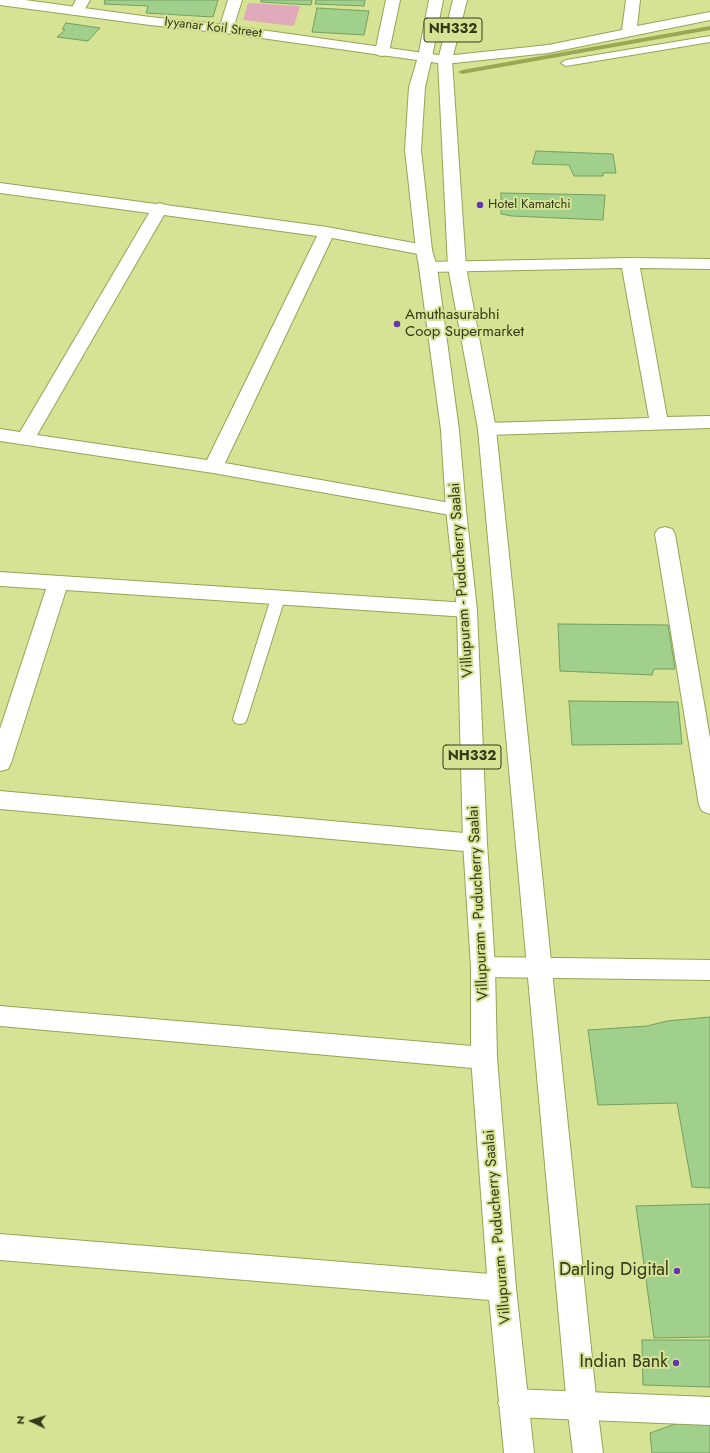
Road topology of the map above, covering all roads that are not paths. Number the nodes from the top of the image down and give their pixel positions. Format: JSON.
{"nodes":[{"id":1,"x":235,"y":0,"type":"edge"},
{"id":2,"x":393,"y":0,"type":"edge"},
{"id":3,"x":436,"y":0,"type":"edge"},
{"id":4,"x":460,"y":0,"type":"edge"},
{"id":5,"x":633,"y":0,"type":"edge"},
{"id":6,"x":0,"y":1,"type":"edge"},
{"id":7,"x":80,"y":6,"type":"edge"},
{"id":8,"x":710,"y":16,"type":"edge"},
{"id":9,"x":226,"y":29,"type":"junction"},
{"id":10,"x":629,"y":32,"type":"junction"},
{"id":11,"x":710,"y":39,"type":"edge"},
{"id":12,"x":382,"y":52,"type":"junction"},
{"id":13,"x":425,"y":57,"type":"junction"},
{"id":14,"x":445,"y":60,"type":"junction"},
{"id":15,"x":566,"y":63,"type":"dead end"},
{"id":16,"x":0,"y":188,"type":"edge"},
{"id":17,"x":160,"y":208,"type":"junction"},
{"id":18,"x":327,"y":232,"type":"junction"},
{"id":19,"x":426,"y":259,"type":"junction"},
{"id":20,"x":630,"y":263,"type":"junction"},
{"id":21,"x":710,"y":264,"type":"edge"},
{"id":22,"x":458,"y":267,"type":"junction"},
{"id":23,"x":710,"y":422,"type":"edge"},
{"id":24,"x":659,"y":424,"type":"junction"},
{"id":25,"x":487,"y":429,"type":"junction"},
{"id":26,"x":0,"y":435,"type":"edge"},
{"id":27,"x":25,"y":439,"type":"junction"},
{"id":28,"x":212,"y":467,"type":"junction"},
{"id":29,"x":456,"y":510,"type":"junction"},
{"id":30,"x":665,"y":534,"type":"dead end"},
{"id":31,"x":0,"y":579,"type":"edge"},
{"id":32,"x":58,"y":583,"type":"junction"},
{"id":33,"x":278,"y":598,"type":"junction"},
{"id":34,"x":467,"y":610,"type":"junction"},
{"id":35,"x":240,"y":719,"type":"dead end"},
{"id":36,"x":0,"y":763,"type":"edge"},
{"id":37,"x":0,"y":800,"type":"edge"},
{"id":38,"x":710,"y":805,"type":"edge"},
{"id":39,"x":475,"y":844,"type":"junction"},
{"id":40,"x":483,"y":967,"type":"junction"},
{"id":41,"x":540,"y":968,"type":"junction"},
{"id":42,"x":710,"y":970,"type":"edge"},
{"id":43,"x":0,"y":1016,"type":"edge"},
{"id":44,"x":484,"y":1058,"type":"junction"},
{"id":45,"x":0,"y":1247,"type":"edge"},
{"id":46,"x":502,"y":1288,"type":"junction"},
{"id":47,"x":513,"y":1403,"type":"junction"},
{"id":48,"x":582,"y":1406,"type":"junction"},
{"id":49,"x":710,"y":1411,"type":"edge"},
{"id":50,"x":519,"y":1453,"type":"edge"},
{"id":51,"x":588,"y":1453,"type":"edge"}],
"edges":[{"from":1,"to":9,"type":"main road"},
{"from":2,"to":12,"type":"main road"},
{"from":3,"to":13,"type":"main road","name":"Villupuram - Puducherry Saalai","number":"NH332"},
{"from":4,"to":14,"type":"main road","number":"NH332"},
{"from":5,"to":10,"type":"main road"},
{"from":6,"to":7,"type":"main road","name":"Iyyanar Koil Street"},
{"from":7,"to":9,"type":"main road","name":"Iyyanar Koil Street"},
{"from":8,"to":10,"type":"main road","name":"Iyyanar Koil Street"},
{"from":9,"to":12,"type":"main road","name":"Iyyanar Koil Street"},
{"from":10,"to":14,"type":"main road","name":"Iyyanar Koil Street"},
{"from":11,"to":15,"type":"lane"},
{"from":12,"to":13,"type":"main road","name":"Iyyanar Koil Street"},
{"from":13,"to":14,"type":"main road","name":"Iyyanar Koil Street"},
{"from":13,"to":19,"type":"main road","name":"Villupuram - Puducherry Saalai","number":"NH332"},
{"from":14,"to":22,"type":"main road"},
{"from":16,"to":17,"type":"main road"},
{"from":17,"to":18,"type":"main road"},
{"from":17,"to":27,"type":"main road"},
{"from":18,"to":19,"type":"main road"},
{"from":18,"to":28,"type":"main road"},
{"from":19,"to":22,"type":"main road"},
{"from":19,"to":29,"type":"main road","name":"Villupuram - Puducherry Saalai","number":"NH332"},
{"from":20,"to":21,"type":"main road"},
{"from":20,"to":22,"type":"main road"},
{"from":20,"to":24,"type":"main road"},
{"from":22,"to":25,"type":"main road"},
{"from":23,"to":24,"type":"main road"},
{"from":24,"to":25,"type":"main road"},
{"from":25,"to":41,"type":"main road"},
{"from":26,"to":27,"type":"main road"},
{"from":27,"to":28,"type":"main road"},
{"from":28,"to":29,"type":"main road"},
{"from":29,"to":34,"type":"main road","name":"Villupuram - Puducherry Saalai","number":"NH332"},
{"from":30,"to":38,"type":"main road"},
{"from":31,"to":32,"type":"main road"},
{"from":32,"to":33,"type":"main road"},
{"from":32,"to":36,"type":"main road"},
{"from":33,"to":34,"type":"main road"},
{"from":33,"to":35,"type":"lane"},
{"from":34,"to":39,"type":"main road","name":"Villupuram - Puducherry Saalai","number":"NH332"},
{"from":37,"to":39,"type":"main road"},
{"from":39,"to":40,"type":"main road","name":"Villupuram - Puducherry Saalai","number":"NH332"},
{"from":40,"to":41,"type":"main road"},
{"from":40,"to":44,"type":"main road","name":"Villupuram - Puducherry Saalai","number":"NH332"},
{"from":41,"to":42,"type":"main road"},
{"from":41,"to":48,"type":"main road"},
{"from":43,"to":44,"type":"main road"},
{"from":44,"to":46,"type":"main road","name":"Villupuram - Puducherry Saalai","number":"NH332"},
{"from":45,"to":46,"type":"main road"},
{"from":46,"to":47,"type":"main road","name":"Villupuram - Puducherry Saalai","number":"NH332"},
{"from":47,"to":48,"type":"main road"},
{"from":47,"to":50,"type":"main road","name":"Villupuram - Puducherry Saalai"},
{"from":48,"to":49,"type":"main road"},
{"from":48,"to":51,"type":"main road"}]}
